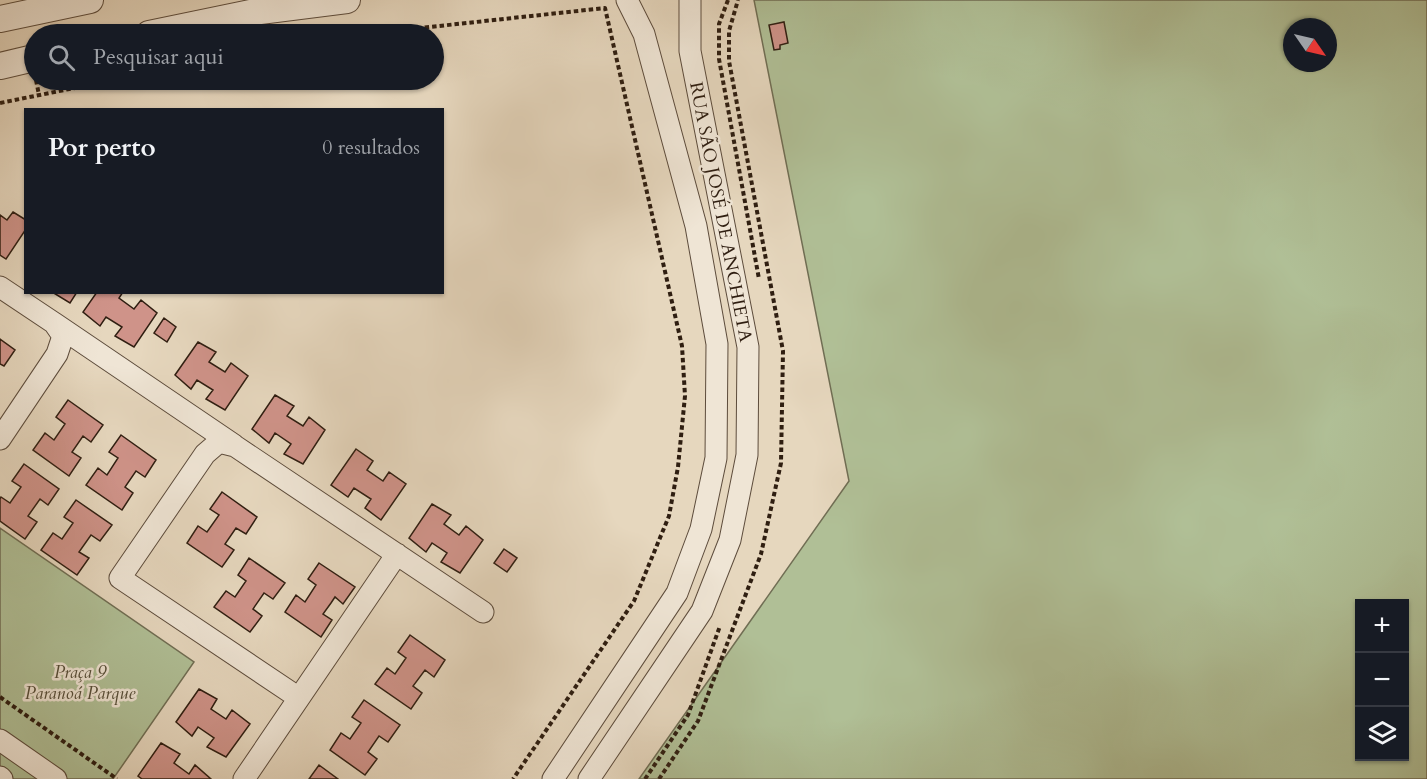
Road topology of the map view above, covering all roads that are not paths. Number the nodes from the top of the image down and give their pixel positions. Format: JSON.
{"nodes":[{"id":1,"x":90,"y":0,"type":"edge"},
{"id":2,"x":347,"y":0,"type":"edge"},
{"id":3,"x":627,"y":0,"type":"edge"},
{"id":4,"x":690,"y":0,"type":"edge"},
{"id":5,"x":0,"y":19,"type":"edge"},
{"id":6,"x":197,"y":24,"type":"edge"},
{"id":7,"x":24,"y":60,"type":"edge"},
{"id":8,"x":0,"y":66,"type":"edge"},
{"id":9,"x":0,"y":287,"type":"edge"},
{"id":10,"x":54,"y":323,"type":"junction"},
{"id":11,"x":0,"y":440,"type":"edge"},
{"id":12,"x":235,"y":446,"type":"junction"},
{"id":13,"x":397,"y":554,"type":"junction"},
{"id":14,"x":483,"y":612,"type":"dead end"},
{"id":15,"x":299,"y":698,"type":"junction"},
{"id":16,"x":0,"y":740,"type":"edge"},
{"id":17,"x":56,"y":779,"type":"edge"},
{"id":18,"x":244,"y":779,"type":"edge"},
{"id":19,"x":553,"y":779,"type":"edge"},
{"id":20,"x":589,"y":779,"type":"edge"}],
"edges":[{"from":1,"to":5,"type":"street"},
{"from":2,"to":6,"type":"street"},
{"from":3,"to":19,"type":"street","name":"RUA SÃO JOSÉ DE ANCHIETA"},
{"from":4,"to":20,"type":"street","name":"RUA SÃO JOSÉ DE ANCHIETA"},
{"from":7,"to":8,"type":"street"},
{"from":9,"to":10,"type":"street"},
{"from":10,"to":11,"type":"street"},
{"from":10,"to":12,"type":"street"},
{"from":12,"to":13,"type":"street"},
{"from":12,"to":15,"type":"street"},
{"from":13,"to":14,"type":"street"},
{"from":13,"to":15,"type":"street"},
{"from":15,"to":18,"type":"street"},
{"from":16,"to":17,"type":"street"}]}
